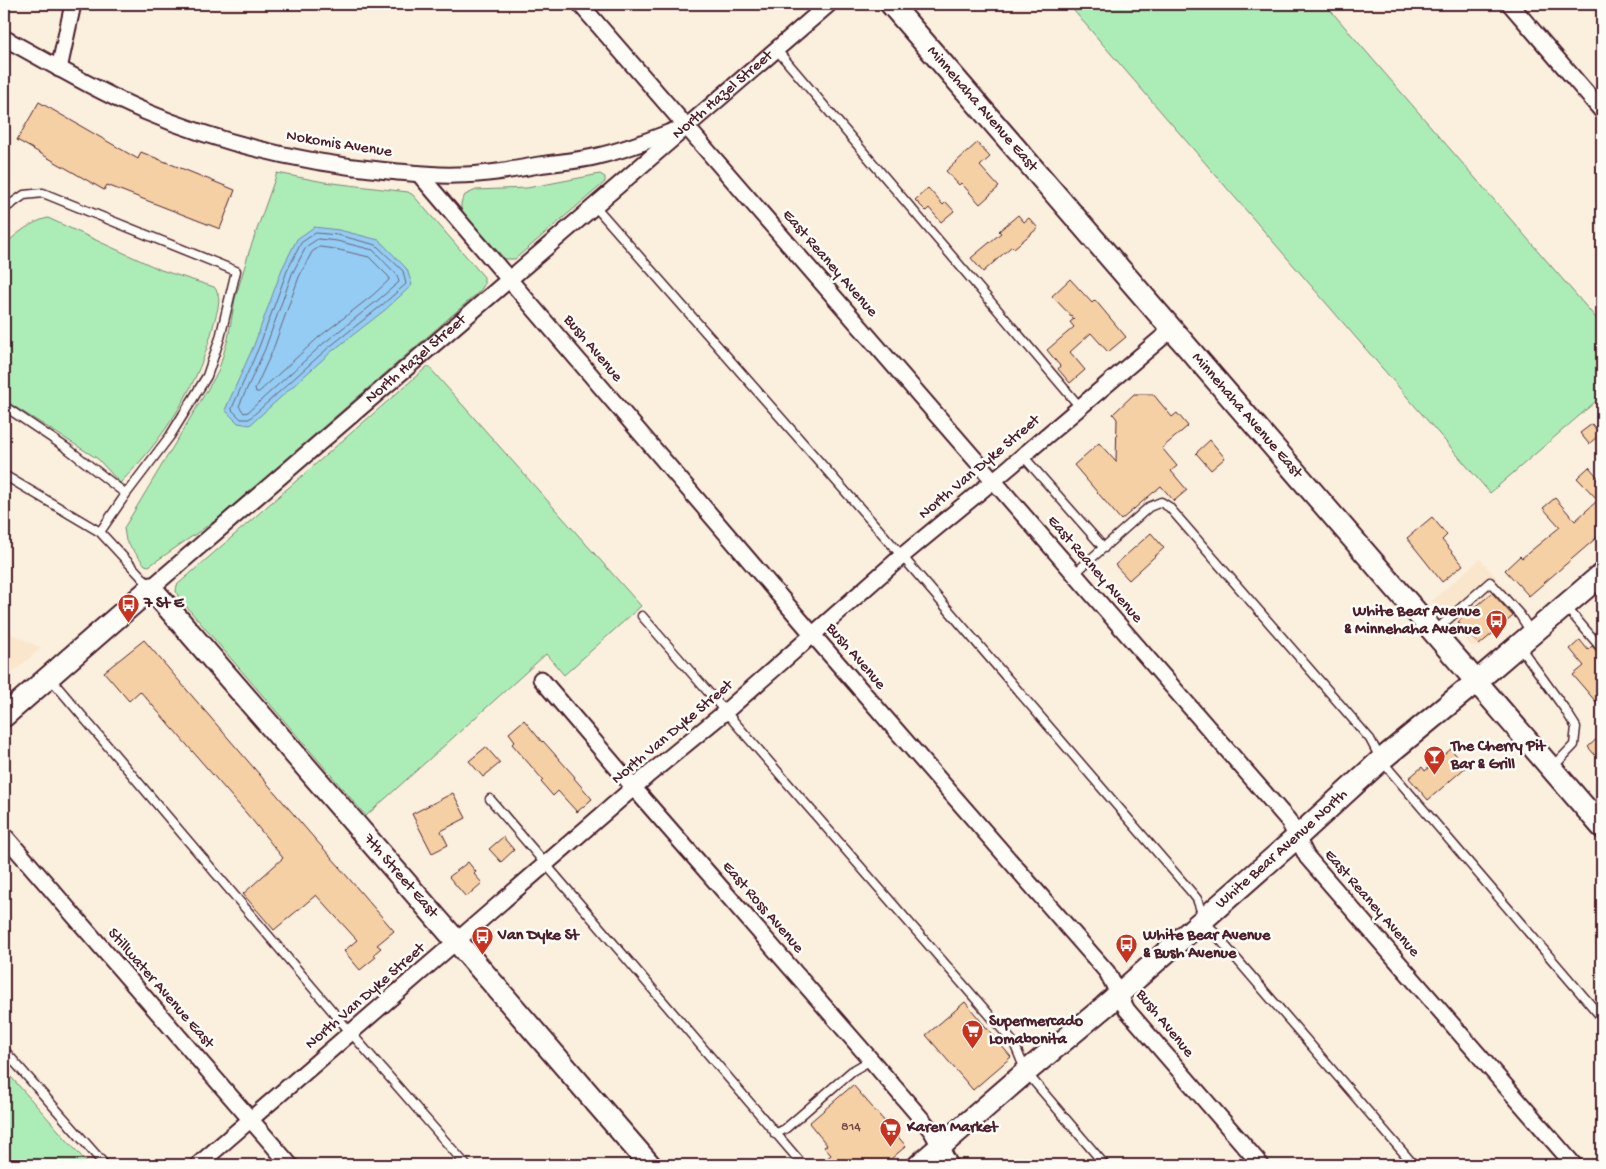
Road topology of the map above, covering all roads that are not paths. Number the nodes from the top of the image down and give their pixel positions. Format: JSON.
{"nodes":[{"id":1,"x":73,"y":4,"type":"edge"},
{"id":2,"x":580,"y":4,"type":"edge"},
{"id":3,"x":829,"y":4,"type":"edge"},
{"id":4,"x":891,"y":4,"type":"edge"},
{"id":5,"x":1510,"y":4,"type":"edge"},
{"id":6,"x":4,"y":38,"type":"edge"},
{"id":7,"x":776,"y":48,"type":"junction"},
{"id":8,"x":59,"y":68,"type":"junction"},
{"id":9,"x":1602,"y":111,"type":"edge"},
{"id":10,"x":686,"y":126,"type":"junction"},
{"id":11,"x":419,"y":174,"type":"junction"},
{"id":12,"x":594,"y":205,"type":"junction"},
{"id":13,"x":4,"y":209,"type":"edge"},
{"id":14,"x":509,"y":279,"type":"junction"},
{"id":15,"x":1172,"y":329,"type":"junction"},
{"id":16,"x":4,"y":406,"type":"edge"},
{"id":17,"x":1080,"y":407,"type":"junction"},
{"id":18,"x":1023,"y":456,"type":"junction"},
{"id":19,"x":4,"y":475,"type":"edge"},
{"id":20,"x":994,"y":481,"type":"junction"},
{"id":21,"x":126,"y":494,"type":"junction"},
{"id":22,"x":100,"y":532,"type":"junction"},
{"id":23,"x":1104,"y":548,"type":"junction"},
{"id":24,"x":902,"y":556,"type":"junction"},
{"id":25,"x":1074,"y":574,"type":"junction"},
{"id":26,"x":1602,"y":574,"type":"edge"},
{"id":27,"x":151,"y":588,"type":"junction"},
{"id":28,"x":1565,"y":606,"type":"junction"},
{"id":29,"x":642,"y":616,"type":"dead end"},
{"id":30,"x":1434,"y":632,"type":"junction"},
{"id":31,"x":813,"y":635,"type":"junction"},
{"id":32,"x":1526,"y":640,"type":"junction"},
{"id":33,"x":1602,"y":649,"type":"edge"},
{"id":34,"x":48,"y":677,"type":"junction"},
{"id":35,"x":540,"y":679,"type":"dead end"},
{"id":36,"x":1477,"y":682,"type":"junction"},
{"id":37,"x":725,"y":712,"type":"junction"},
{"id":38,"x":4,"y":716,"type":"edge"},
{"id":39,"x":1381,"y":760,"type":"junction"},
{"id":40,"x":1551,"y":768,"type":"junction"},
{"id":41,"x":634,"y":788,"type":"junction"},
{"id":42,"x":490,"y":800,"type":"dead end"},
{"id":43,"x":1602,"y":827,"type":"edge"},
{"id":44,"x":4,"y":835,"type":"edge"},
{"id":45,"x":1296,"y":838,"type":"junction"},
{"id":46,"x":545,"y":864,"type":"junction"},
{"id":47,"x":1204,"y":919,"type":"junction"},
{"id":48,"x":457,"y":941,"type":"junction"},
{"id":49,"x":1119,"y":994,"type":"junction"},
{"id":50,"x":1602,"y":1018,"type":"edge"},
{"id":51,"x":351,"y":1033,"type":"junction"},
{"id":52,"x":4,"y":1050,"type":"edge"},
{"id":53,"x":872,"y":1060,"type":"junction"},
{"id":54,"x":1026,"y":1072,"type":"junction"},
{"id":55,"x":250,"y":1120,"type":"junction"},
{"id":56,"x":776,"y":1134,"type":"junction"},
{"id":57,"x":945,"y":1156,"type":"edge"},
{"id":58,"x":105,"y":1165,"type":"edge"},
{"id":59,"x":198,"y":1165,"type":"edge"},
{"id":60,"x":290,"y":1165,"type":"edge"},
{"id":61,"x":466,"y":1165,"type":"edge"},
{"id":62,"x":650,"y":1165,"type":"edge"},
{"id":63,"x":803,"y":1165,"type":"edge"},
{"id":64,"x":919,"y":1165,"type":"edge"},
{"id":65,"x":1105,"y":1165,"type":"edge"},
{"id":66,"x":1261,"y":1165,"type":"edge"},
{"id":67,"x":1414,"y":1165,"type":"edge"},
{"id":68,"x":1574,"y":1165,"type":"edge"}],
"edges":[{"from":1,"to":8,"type":"street"},
{"from":2,"to":10,"type":"street","name":"East Reaney Avenue"},
{"from":3,"to":7,"type":"street","name":"North Hazel Street"},
{"from":4,"to":15,"type":"main road","name":"Minnehaha Avenue East"},
{"from":5,"to":9,"type":"street"},
{"from":6,"to":8,"type":"street","name":"Nokomis Avenue"},
{"from":7,"to":10,"type":"street","name":"North Hazel Street"},
{"from":7,"to":17,"type":"lane"},
{"from":8,"to":11,"type":"street","name":"Nokomis Avenue"},
{"from":10,"to":11,"type":"street","name":"Nokomis Avenue"},
{"from":10,"to":12,"type":"street","name":"North Hazel Street"},
{"from":10,"to":20,"type":"street","name":"East Reaney Avenue"},
{"from":11,"to":14,"type":"street","name":"Bush Avenue"},
{"from":12,"to":14,"type":"street","name":"North Hazel Street"},
{"from":12,"to":24,"type":"lane"},
{"from":13,"to":21,"type":"lane"},
{"from":14,"to":27,"type":"street","name":"North Hazel Street"},
{"from":14,"to":31,"type":"street","name":"Bush Avenue"},
{"from":15,"to":17,"type":"street","name":"North Van Dyke Street"},
{"from":15,"to":30,"type":"main road","name":"Minnehaha Avenue East"},
{"from":16,"to":21,"type":"lane"},
{"from":17,"to":18,"type":"street","name":"North Van Dyke Street"},
{"from":18,"to":20,"type":"street","name":"North Van Dyke Street"},
{"from":18,"to":23,"type":"lane"},
{"from":19,"to":22,"type":"lane"},
{"from":20,"to":24,"type":"street","name":"North Van Dyke Street"},
{"from":20,"to":25,"type":"street","name":"East Reaney Avenue"},
{"from":21,"to":22,"type":"lane"},
{"from":22,"to":27,"type":"lane"},
{"from":23,"to":25,"type":"lane"},
{"from":23,"to":39,"type":"lane"},
{"from":24,"to":31,"type":"street","name":"North Van Dyke Street"},
{"from":24,"to":47,"type":"lane"},
{"from":25,"to":45,"type":"street","name":"East Reaney Avenue"},
{"from":26,"to":28,"type":"main road","name":"White Bear Avenue North"},
{"from":27,"to":34,"type":"main road","name":"North Hazel Street"},
{"from":27,"to":48,"type":"main road","name":"7th Street East"},
{"from":28,"to":32,"type":"main road","name":"White Bear Avenue North"},
{"from":28,"to":33,"type":"lane"},
{"from":29,"to":37,"type":"lane"},
{"from":30,"to":32,"type":"lane"},
{"from":30,"to":36,"type":"main road","name":"Minnehaha Avenue East"},
{"from":31,"to":37,"type":"street","name":"North Van Dyke Street"},
{"from":31,"to":49,"type":"street","name":"Bush Avenue"},
{"from":32,"to":36,"type":"main road","name":"White Bear Avenue North"},
{"from":32,"to":40,"type":"lane"},
{"from":34,"to":38,"type":"main road","name":"North Hazel Street"},
{"from":34,"to":51,"type":"lane"},
{"from":35,"to":41,"type":"street","name":"East Ross Avenue"},
{"from":36,"to":39,"type":"main road","name":"White Bear Avenue North"},
{"from":36,"to":40,"type":"main road","name":"Minnehaha Avenue East"},
{"from":37,"to":41,"type":"street","name":"North Van Dyke Street"},
{"from":37,"to":54,"type":"lane"},
{"from":39,"to":45,"type":"main road","name":"White Bear Avenue North"},
{"from":39,"to":50,"type":"lane"},
{"from":40,"to":43,"type":"main road","name":"Minnehaha Avenue East"},
{"from":41,"to":46,"type":"street","name":"North Van Dyke Street"},
{"from":41,"to":53,"type":"street","name":"East Ross Avenue"},
{"from":42,"to":46,"type":"lane"},
{"from":44,"to":55,"type":"street","name":"Stillwater Avenue East"},
{"from":45,"to":47,"type":"main road","name":"White Bear Avenue North"},
{"from":45,"to":68,"type":"street","name":"East Reaney Avenue"},
{"from":46,"to":48,"type":"street","name":"North Van Dyke Street"},
{"from":46,"to":56,"type":"lane"},
{"from":47,"to":49,"type":"main road","name":"White Bear Avenue North"},
{"from":47,"to":67,"type":"lane"},
{"from":48,"to":51,"type":"street","name":"North Van Dyke Street"},
{"from":48,"to":62,"type":"main road","name":"7th Street East"},
{"from":49,"to":54,"type":"main road","name":"White Bear Avenue North"},
{"from":49,"to":66,"type":"street","name":"Bush Avenue"},
{"from":51,"to":55,"type":"street","name":"North Van Dyke Street"},
{"from":51,"to":61,"type":"lane"},
{"from":52,"to":58,"type":"lane"},
{"from":53,"to":56,"type":"lane"},
{"from":53,"to":57,"type":"street","name":"East Ross Avenue"},
{"from":54,"to":57,"type":"main road","name":"White Bear Avenue North"},
{"from":54,"to":65,"type":"lane"},
{"from":55,"to":59,"type":"street","name":"North Van Dyke Street"},
{"from":55,"to":60,"type":"street","name":"Stillwater Avenue East"},
{"from":56,"to":63,"type":"lane"},
{"from":57,"to":64,"type":"main road","name":"White Bear Avenue North"}]}
